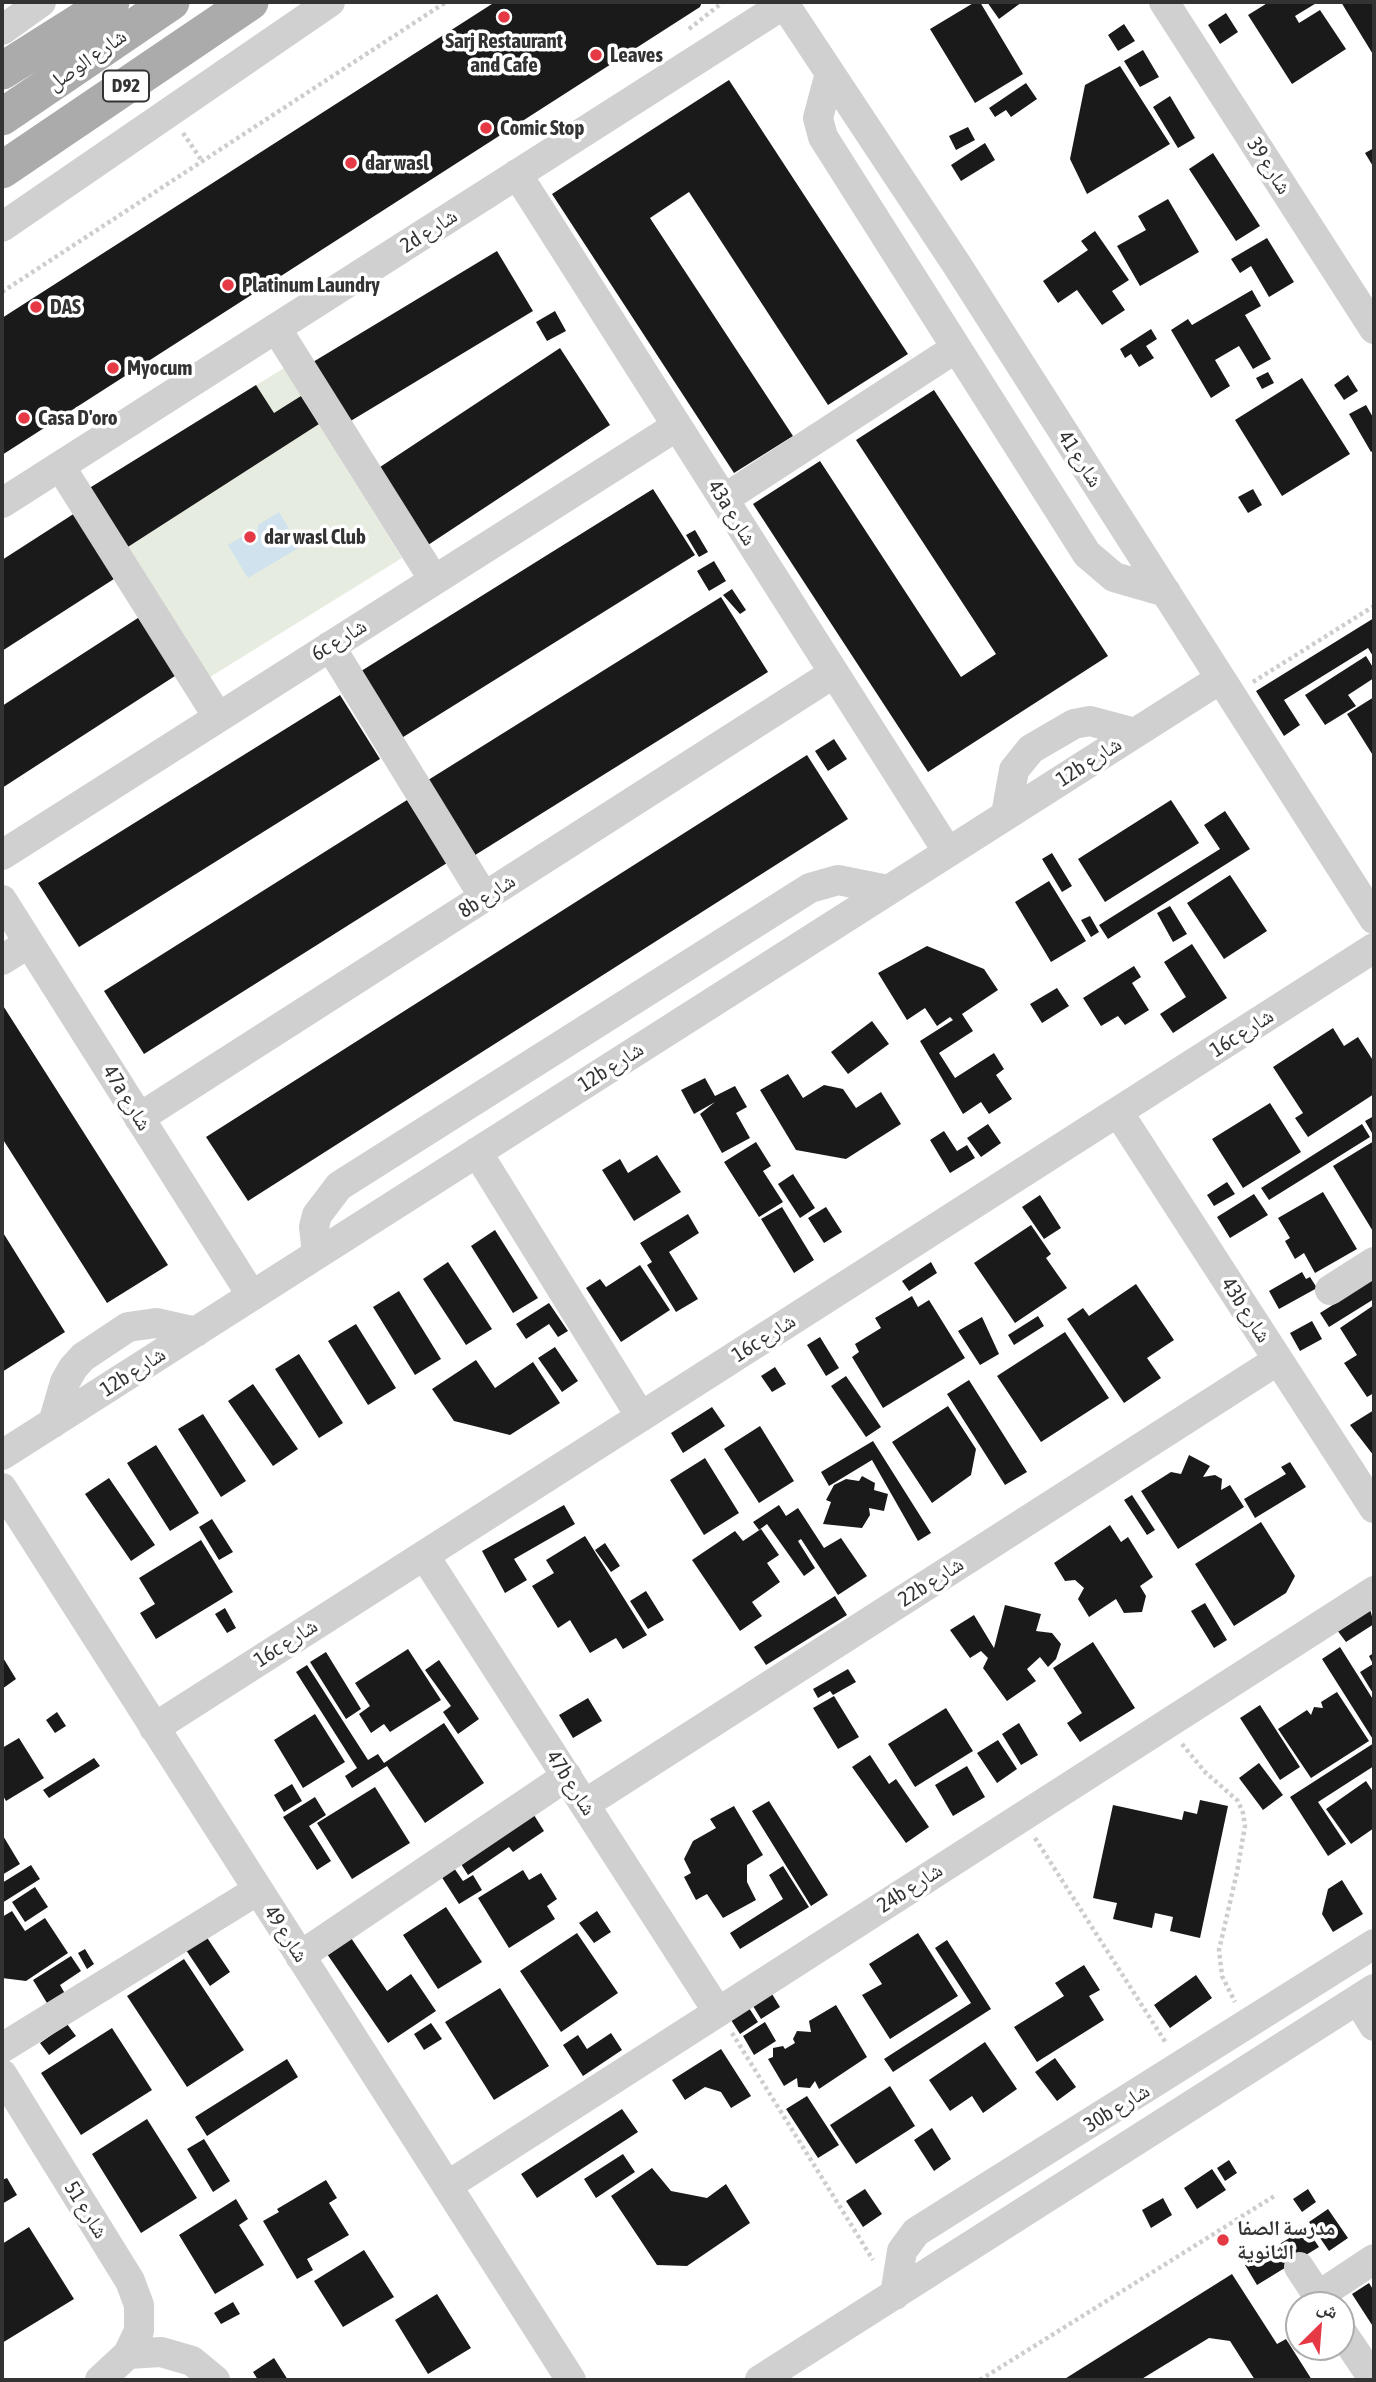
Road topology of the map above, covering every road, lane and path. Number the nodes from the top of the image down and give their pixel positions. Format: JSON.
{"nodes":[{"id":1,"x":41,"y":2,"type":"edge"},
{"id":2,"x":111,"y":2,"type":"edge"},
{"id":3,"x":171,"y":2,"type":"edge"},
{"id":4,"x":250,"y":2,"type":"edge"},
{"id":5,"x":330,"y":2,"type":"edge"},
{"id":6,"x":446,"y":2,"type":"edge"},
{"id":7,"x":1164,"y":2,"type":"edge"},
{"id":8,"x":784,"y":3,"type":"edge"},
{"id":9,"x":2,"y":30,"type":"edge"},
{"id":10,"x":2,"y":71,"type":"edge"},
{"id":11,"x":830,"y":73,"type":"junction"},
{"id":12,"x":2,"y":117,"type":"edge"},
{"id":13,"x":2,"y":170,"type":"edge"},
{"id":14,"x":517,"y":174,"type":"junction"},
{"id":15,"x":2,"y":227,"type":"edge"},
{"id":16,"x":3,"y":290,"type":"edge"},
{"id":17,"x":276,"y":328,"type":"junction"},
{"id":18,"x":1374,"y":329,"type":"edge"},
{"id":19,"x":956,"y":348,"type":"junction"},
{"id":20,"x":677,"y":426,"type":"junction"},
{"id":21,"x":60,"y":466,"type":"junction"},
{"id":22,"x":724,"y":499,"type":"junction"},
{"id":23,"x":2,"y":503,"type":"edge"},
{"id":24,"x":434,"y":580,"type":"junction"},
{"id":25,"x":1166,"y":592,"type":"junction"},
{"id":26,"x":1374,"y":606,"type":"edge"},
{"id":27,"x":330,"y":646,"type":"junction"},
{"id":28,"x":834,"y":673,"type":"junction"},
{"id":29,"x":1226,"y":687,"type":"junction"},
{"id":30,"x":218,"y":718,"type":"junction"},
{"id":31,"x":1135,"y":733,"type":"junction"},
{"id":32,"x":1006,"y":815,"type":"junction"},
{"id":33,"x":947,"y":852,"type":"junction"},
{"id":34,"x":2,"y":855,"type":"edge"},
{"id":35,"x":888,"y":890,"type":"junction"},
{"id":36,"x":484,"y":897,"type":"junction"},
{"id":37,"x":2,"y":900,"type":"edge"},
{"id":38,"x":1374,"y":919,"type":"edge"},
{"id":39,"x":29,"y":943,"type":"junction"},
{"id":40,"x":1374,"y":948,"type":"edge"},
{"id":41,"x":2,"y":960,"type":"edge"},
{"id":42,"x":1118,"y":1112,"type":"junction"},
{"id":43,"x":139,"y":1118,"type":"junction"},
{"id":44,"x":477,"y":1152,"type":"junction"},
{"id":45,"x":317,"y":1254,"type":"junction"},
{"id":46,"x":1374,"y":1262,"type":"edge"},
{"id":47,"x":1331,"y":1290,"type":"dead end"},
{"id":48,"x":252,"y":1296,"type":"junction"},
{"id":49,"x":195,"y":1332,"type":"junction"},
{"id":50,"x":1278,"y":1360,"type":"junction"},
{"id":51,"x":641,"y":1417,"type":"junction"},
{"id":52,"x":53,"y":1423,"type":"junction"},
{"id":53,"x":2,"y":1455,"type":"edge"},
{"id":54,"x":2,"y":1488,"type":"edge"},
{"id":55,"x":1374,"y":1508,"type":"edge"},
{"id":56,"x":424,"y":1555,"type":"junction"},
{"id":57,"x":1374,"y":1591,"type":"edge"},
{"id":58,"x":1170,"y":1722,"type":"junction"},
{"id":59,"x":154,"y":1728,"type":"junction"},
{"id":60,"x":567,"y":1776,"type":"junction"},
{"id":61,"x":585,"y":1804,"type":"junction"},
{"id":62,"x":1022,"y":1816,"type":"junction"},
{"id":63,"x":258,"y":1889,"type":"junction"},
{"id":64,"x":1374,"y":1944,"type":"edge"},
{"id":65,"x":300,"y":1956,"type":"junction"},
{"id":66,"x":1366,"y":1995,"type":"edge"},
{"id":67,"x":718,"y":2012,"type":"junction"},
{"id":68,"x":1247,"y":2026,"type":"junction"},
{"id":69,"x":1374,"y":2026,"type":"edge"},
{"id":70,"x":2,"y":2048,"type":"edge"},
{"id":71,"x":1182,"y":2067,"type":"junction"},
{"id":72,"x":2,"y":2074,"type":"edge"},
{"id":73,"x":447,"y":2186,"type":"junction"},
{"id":74,"x":1276,"y":2195,"type":"dead end"},
{"id":75,"x":1374,"y":2259,"type":"edge"},
{"id":76,"x":1298,"y":2267,"type":"dead end"},
{"id":77,"x":1315,"y":2291,"type":"edge"},
{"id":78,"x":1333,"y":2291,"type":"edge"},
{"id":79,"x":895,"y":2295,"type":"junction"},
{"id":80,"x":1355,"y":2352,"type":"edge"},
{"id":81,"x":128,"y":2354,"type":"junction"},
{"id":82,"x":100,"y":2380,"type":"edge"},
{"id":83,"x":215,"y":2380,"type":"edge"},
{"id":84,"x":571,"y":2380,"type":"edge"},
{"id":85,"x":760,"y":2380,"type":"edge"},
{"id":86,"x":980,"y":2380,"type":"edge"},
{"id":87,"x":1374,"y":2380,"type":"edge"}],
"edges":[{"from":1,"to":9,"type":"street"},
{"from":2,"to":10,"type":"main road","name":"شارع الوصل"},
{"from":3,"to":12,"type":"main road","name":"شارع الوصل","number":"D92"},
{"from":4,"to":13,"type":"main road","name":"شارع الوصل","number":"D92"},
{"from":5,"to":15,"type":"street"},
{"from":6,"to":16,"type":"path"},
{"from":7,"to":18,"type":"street","name":"شارع 39"},
{"from":8,"to":11,"type":"street","name":"شارع 41"},
{"from":8,"to":14,"type":"street","name":"2d شارع"},
{"from":11,"to":19,"type":"street"},
{"from":11,"to":25,"type":"street","name":"شارع 41"},
{"from":14,"to":17,"type":"street","name":"2d شارع"},
{"from":14,"to":20,"type":"street","name":"43a شارع"},
{"from":17,"to":21,"type":"street","name":"2d شارع"},
{"from":17,"to":24,"type":"street"},
{"from":19,"to":22,"type":"street"},
{"from":19,"to":25,"type":"street"},
{"from":20,"to":22,"type":"street","name":"43a شارع"},
{"from":20,"to":24,"type":"street","name":"6c شارع"},
{"from":21,"to":23,"type":"street","name":"2d شارع"},
{"from":21,"to":30,"type":"street"},
{"from":22,"to":28,"type":"street","name":"43a شارع"},
{"from":24,"to":27,"type":"street","name":"6c شارع"},
{"from":25,"to":29,"type":"street","name":"شارع 41"},
{"from":26,"to":29,"type":"path"},
{"from":27,"to":30,"type":"street","name":"6c شارع"},
{"from":27,"to":36,"type":"street"},
{"from":28,"to":33,"type":"street","name":"43a شارع"},
{"from":28,"to":36,"type":"street","name":"8b شارع"},
{"from":29,"to":31,"type":"street","name":"12b شارع"},
{"from":29,"to":38,"type":"street","name":"شارع 41"},
{"from":30,"to":34,"type":"street","name":"6c شارع"},
{"from":31,"to":32,"type":"street","name":"12b شارع"},
{"from":31,"to":32,"type":"street"},
{"from":32,"to":33,"type":"street","name":"12b شارع"},
{"from":33,"to":35,"type":"street","name":"12b شارع"},
{"from":35,"to":44,"type":"street","name":"12b شارع"},
{"from":35,"to":45,"type":"street"},
{"from":36,"to":43,"type":"street","name":"8b شارع"},
{"from":37,"to":39,"type":"street","name":"47a شارع"},
{"from":39,"to":41,"type":"street"},
{"from":39,"to":43,"type":"street","name":"47a شارع"},
{"from":40,"to":42,"type":"street","name":"16c شارع"},
{"from":42,"to":50,"type":"street","name":"43b شارع"},
{"from":42,"to":51,"type":"street","name":"16c شارع"},
{"from":43,"to":48,"type":"street","name":"47a شارع"},
{"from":44,"to":45,"type":"street","name":"12b شارع"},
{"from":44,"to":51,"type":"street"},
{"from":45,"to":48,"type":"street","name":"12b شارع"},
{"from":46,"to":47,"type":"street"},
{"from":48,"to":49,"type":"street","name":"12b شارع"},
{"from":49,"to":52,"type":"street","name":"12b شارع"},
{"from":49,"to":52,"type":"street"},
{"from":50,"to":55,"type":"street","name":"43b شارع"},
{"from":50,"to":61,"type":"street","name":"22b شارع"},
{"from":51,"to":56,"type":"street","name":"16c شارع"},
{"from":52,"to":53,"type":"street","name":"12b شارع"},
{"from":54,"to":59,"type":"street","name":"شارع 49"},
{"from":56,"to":59,"type":"street","name":"16c شارع"},
{"from":56,"to":60,"type":"street","name":"47b شارع"},
{"from":57,"to":58,"type":"street","name":"24b شارع"},
{"from":58,"to":62,"type":"street","name":"24b شارع"},
{"from":58,"to":68,"type":"path"},
{"from":59,"to":63,"type":"street","name":"شارع 49"},
{"from":60,"to":61,"type":"street","name":"47b شارع"},
{"from":60,"to":65,"type":"street"},
{"from":61,"to":67,"type":"street","name":"47b شارع"},
{"from":62,"to":67,"type":"street","name":"24b شارع"},
{"from":62,"to":71,"type":"path"},
{"from":63,"to":65,"type":"street","name":"شارع 49"},
{"from":63,"to":70,"type":"street"},
{"from":64,"to":68,"type":"street","name":"30b شارع"},
{"from":65,"to":73,"type":"street","name":"شارع 49"},
{"from":66,"to":69,"type":"street"},
{"from":66,"to":79,"type":"street","name":"30b شارع"},
{"from":67,"to":73,"type":"street","name":"24b شارع"},
{"from":67,"to":79,"type":"path"},
{"from":68,"to":71,"type":"street","name":"30b شارع"},
{"from":71,"to":79,"type":"street","name":"30b شارع"},
{"from":72,"to":81,"type":"street","name":"شارع 51"},
{"from":73,"to":84,"type":"street","name":"شارع 49"},
{"from":74,"to":86,"type":"path"},
{"from":75,"to":78,"type":"street"},
{"from":76,"to":77,"type":"street"},
{"from":79,"to":85,"type":"street","name":"30b شارع"},
{"from":80,"to":87,"type":"street"},
{"from":81,"to":82,"type":"street"},
{"from":81,"to":83,"type":"street"}]}
